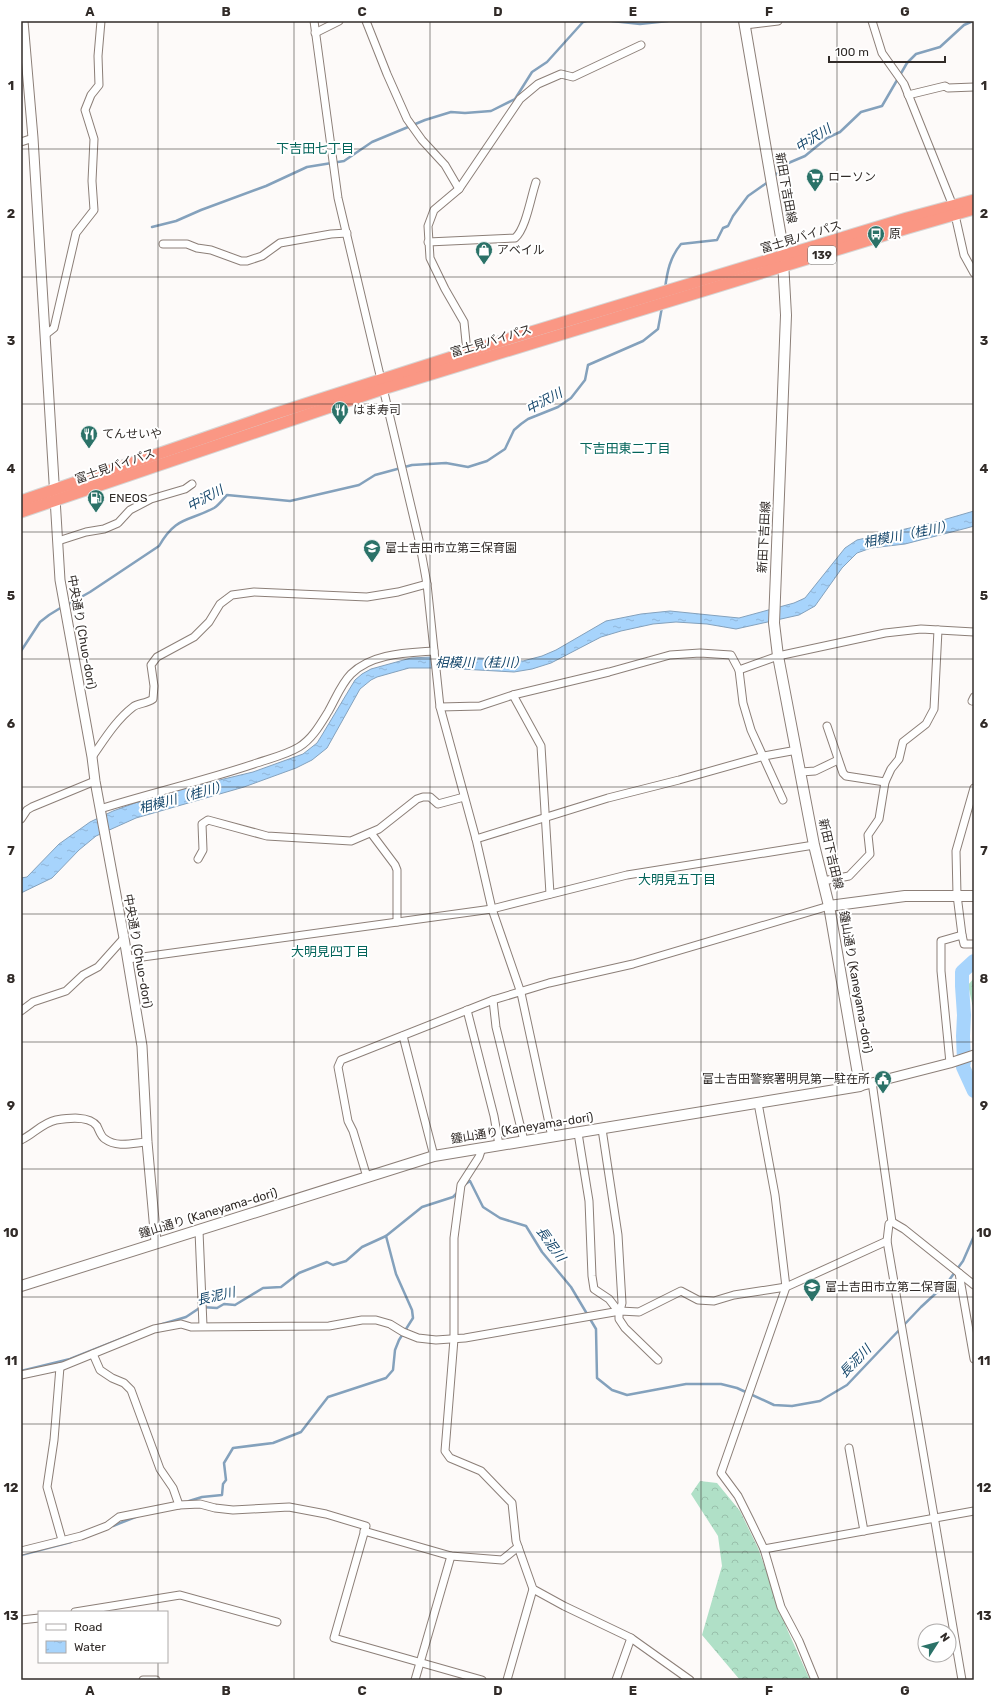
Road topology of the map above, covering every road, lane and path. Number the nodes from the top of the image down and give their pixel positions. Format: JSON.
{"nodes":[{"id":1,"x":23,"y":21,"type":"edge"},
{"id":2,"x":101,"y":21,"type":"edge"},
{"id":3,"x":314,"y":21,"type":"edge"},
{"id":4,"x":339,"y":21,"type":"edge"},
{"id":5,"x":366,"y":21,"type":"edge"},
{"id":6,"x":778,"y":21,"type":"edge"},
{"id":7,"x":872,"y":21,"type":"edge"},
{"id":8,"x":744,"y":23,"type":"edge"},
{"id":9,"x":315,"y":33,"type":"junction"},
{"id":10,"x":641,"y":45,"type":"dead end"},
{"id":11,"x":974,"y":87,"type":"edge"},
{"id":12,"x":908,"y":95,"type":"junction"},
{"id":13,"x":33,"y":138,"type":"junction"},
{"id":14,"x":21,"y":142,"type":"edge"},
{"id":15,"x":536,"y":182,"type":"dead end"},
{"id":16,"x":459,"y":189,"type":"junction"},
{"id":17,"x":974,"y":200,"type":"edge"},
{"id":18,"x":974,"y":209,"type":"edge"},
{"id":19,"x":954,"y":210,"type":"junction"},
{"id":20,"x":347,"y":233,"type":"junction"},
{"id":21,"x":428,"y":242,"type":"junction"},
{"id":22,"x":163,"y":244,"type":"dead end"},
{"id":23,"x":783,"y":262,"type":"junction"},
{"id":24,"x":974,"y":273,"type":"edge"},
{"id":25,"x":45,"y":335,"type":"junction"},
{"id":26,"x":467,"y":352,"type":"junction"},
{"id":27,"x":382,"y":384,"type":"junction"},
{"id":28,"x":192,"y":484,"type":"dead end"},
{"id":29,"x":55,"y":495,"type":"junction"},
{"id":30,"x":21,"y":501,"type":"edge"},
{"id":31,"x":21,"y":512,"type":"edge"},
{"id":32,"x":58,"y":541,"type":"junction"},
{"id":33,"x":427,"y":584,"type":"junction"},
{"id":34,"x":938,"y":630,"type":"junction"},
{"id":35,"x":974,"y":632,"type":"edge"},
{"id":36,"x":434,"y":651,"type":"junction"},
{"id":37,"x":778,"y":656,"type":"junction"},
{"id":38,"x":739,"y":670,"type":"junction"},
{"id":39,"x":513,"y":695,"type":"junction"},
{"id":40,"x":440,"y":707,"type":"junction"},
{"id":41,"x":827,"y":726,"type":"dead end"},
{"id":42,"x":797,"y":750,"type":"junction"},
{"id":43,"x":764,"y":756,"type":"junction"},
{"id":44,"x":92,"y":757,"type":"junction"},
{"id":45,"x":838,"y":760,"type":"junction"},
{"id":46,"x":801,"y":772,"type":"junction"},
{"id":47,"x":95,"y":781,"type":"junction"},
{"id":48,"x":885,"y":782,"type":"junction"},
{"id":49,"x":974,"y":788,"type":"edge"},
{"id":50,"x":464,"y":797,"type":"junction"},
{"id":51,"x":783,"y":800,"type":"dead end"},
{"id":52,"x":101,"y":811,"type":"junction"},
{"id":53,"x":546,"y":816,"type":"junction"},
{"id":54,"x":21,"y":819,"type":"edge"},
{"id":55,"x":371,"y":833,"type":"junction"},
{"id":56,"x":476,"y":839,"type":"junction"},
{"id":57,"x":814,"y":845,"type":"junction"},
{"id":58,"x":198,"y":859,"type":"dead end"},
{"id":59,"x":823,"y":881,"type":"junction"},
{"id":60,"x":550,"y":894,"type":"junction"},
{"id":61,"x":957,"y":895,"type":"junction"},
{"id":62,"x":974,"y":896,"type":"edge"},
{"id":63,"x":829,"y":906,"type":"junction"},
{"id":64,"x":492,"y":909,"type":"junction"},
{"id":65,"x":397,"y":922,"type":"junction"},
{"id":66,"x":962,"y":935,"type":"junction"},
{"id":67,"x":124,"y":938,"type":"junction"},
{"id":68,"x":974,"y":944,"type":"edge"},
{"id":69,"x":128,"y":959,"type":"junction"},
{"id":70,"x":521,"y":993,"type":"junction"},
{"id":71,"x":493,"y":1000,"type":"junction"},
{"id":72,"x":467,"y":1010,"type":"junction"},
{"id":73,"x":21,"y":1011,"type":"edge"},
{"id":74,"x":403,"y":1036,"type":"junction"},
{"id":75,"x":972,"y":1056,"type":"edge"},
{"id":76,"x":950,"y":1063,"type":"junction"},
{"id":77,"x":872,"y":1082,"type":"junction"},
{"id":78,"x":860,"y":1086,"type":"junction"},
{"id":79,"x":758,"y":1103,"type":"junction"},
{"id":80,"x":602,"y":1129,"type":"junction"},
{"id":81,"x":578,"y":1133,"type":"junction"},
{"id":82,"x":552,"y":1137,"type":"junction"},
{"id":83,"x":21,"y":1140,"type":"edge"},
{"id":84,"x":524,"y":1141,"type":"junction"},
{"id":85,"x":147,"y":1142,"type":"junction"},
{"id":86,"x":499,"y":1145,"type":"junction"},
{"id":87,"x":482,"y":1148,"type":"junction"},
{"id":88,"x":434,"y":1156,"type":"junction"},
{"id":89,"x":367,"y":1177,"type":"junction"},
{"id":90,"x":892,"y":1222,"type":"junction"},
{"id":91,"x":199,"y":1231,"type":"junction"},
{"id":92,"x":887,"y":1241,"type":"junction"},
{"id":93,"x":156,"y":1242,"type":"junction"},
{"id":94,"x":959,"y":1273,"type":"junction"},
{"id":95,"x":974,"y":1285,"type":"edge"},
{"id":96,"x":21,"y":1286,"type":"edge"},
{"id":97,"x":786,"y":1287,"type":"junction"},
{"id":98,"x":619,"y":1312,"type":"junction"},
{"id":99,"x":203,"y":1326,"type":"junction"},
{"id":100,"x":454,"y":1339,"type":"junction"},
{"id":101,"x":93,"y":1354,"type":"junction"},
{"id":102,"x":974,"y":1359,"type":"edge"},
{"id":103,"x":658,"y":1360,"type":"dead end"},
{"id":104,"x":60,"y":1367,"type":"junction"},
{"id":105,"x":21,"y":1375,"type":"edge"},
{"id":106,"x":849,"y":1448,"type":"dead end"},
{"id":107,"x":179,"y":1506,"type":"junction"},
{"id":108,"x":974,"y":1511,"type":"edge"},
{"id":109,"x":935,"y":1518,"type":"junction"},
{"id":110,"x":364,"y":1531,"type":"junction"},
{"id":111,"x":864,"y":1531,"type":"junction"},
{"id":112,"x":62,"y":1540,"type":"junction"},
{"id":113,"x":518,"y":1547,"type":"junction"},
{"id":114,"x":764,"y":1549,"type":"junction"},
{"id":115,"x":21,"y":1551,"type":"edge"},
{"id":116,"x":451,"y":1556,"type":"junction"},
{"id":117,"x":533,"y":1589,"type":"junction"},
{"id":118,"x":81,"y":1611,"type":"edge"},
{"id":119,"x":38,"y":1618,"type":"edge"},
{"id":120,"x":21,"y":1620,"type":"edge"},
{"id":121,"x":277,"y":1622,"type":"dead end"},
{"id":122,"x":631,"y":1638,"type":"junction"},
{"id":123,"x":420,"y":1662,"type":"junction"},
{"id":124,"x":143,"y":1680,"type":"edge"},
{"id":125,"x":156,"y":1680,"type":"edge"},
{"id":126,"x":415,"y":1680,"type":"edge"},
{"id":127,"x":482,"y":1680,"type":"edge"},
{"id":128,"x":507,"y":1680,"type":"edge"},
{"id":129,"x":616,"y":1680,"type":"edge"},
{"id":130,"x":690,"y":1680,"type":"edge"},
{"id":131,"x":815,"y":1680,"type":"edge"},
{"id":132,"x":962,"y":1680,"type":"edge"}],
"edges":[{"from":1,"to":13,"type":"street","name":"中央通り (Chuo-dori)"},
{"from":2,"to":25,"type":"street"},
{"from":3,"to":9,"type":"street"},
{"from":4,"to":9,"type":"street"},
{"from":5,"to":16,"type":"street"},
{"from":6,"to":8,"type":"street"},
{"from":7,"to":12,"type":"street"},
{"from":8,"to":23,"type":"main road","name":"新田下吉田線"},
{"from":9,"to":20,"type":"street"},
{"from":10,"to":16,"type":"street"},
{"from":11,"to":12,"type":"street"},
{"from":12,"to":19,"type":"street"},
{"from":13,"to":14,"type":"street"},
{"from":13,"to":25,"type":"street","name":"中央通り (Chuo-dori)"},
{"from":15,"to":21,"type":"street"},
{"from":16,"to":21,"type":"street"},
{"from":17,"to":19,"type":"highway","name":"富士見バイパス","number":"139"},
{"from":18,"to":19,"type":"highway","name":"富士見バイパス","number":"139"},
{"from":19,"to":23,"type":"highway","name":"富士見バイパス","number":"139"},
{"from":19,"to":24,"type":"street"},
{"from":20,"to":22,"type":"street"},
{"from":20,"to":27,"type":"street"},
{"from":21,"to":26,"type":"street"},
{"from":23,"to":26,"type":"highway","name":"富士見バイパス","number":"139"},
{"from":23,"to":27,"type":"highway","name":"富士見バイパス","number":"139"},
{"from":23,"to":37,"type":"main road","name":"新田下吉田線"},
{"from":25,"to":29,"type":"street","name":"中央通り (Chuo-dori)"},
{"from":26,"to":27,"type":"highway","name":"富士見バイパス","number":"139"},
{"from":27,"to":29,"type":"highway","name":"富士見バイパス","number":"139"},
{"from":27,"to":33,"type":"street"},
{"from":28,"to":32,"type":"street"},
{"from":29,"to":30,"type":"highway","name":"富士見バイパス","number":"139"},
{"from":29,"to":31,"type":"highway","name":"富士見バイパス","number":"139"},
{"from":29,"to":32,"type":"street","name":"中央通り (Chuo-dori)"},
{"from":32,"to":44,"type":"street","name":"中央通り (Chuo-dori)"},
{"from":33,"to":36,"type":"street"},
{"from":33,"to":44,"type":"street"},
{"from":34,"to":35,"type":"street"},
{"from":34,"to":37,"type":"street"},
{"from":34,"to":48,"type":"street"},
{"from":36,"to":40,"type":"street"},
{"from":36,"to":52,"type":"street"},
{"from":37,"to":38,"type":"street"},
{"from":37,"to":42,"type":"main road","name":"新田下吉田線"},
{"from":38,"to":39,"type":"street"},
{"from":38,"to":43,"type":"street"},
{"from":39,"to":40,"type":"street"},
{"from":39,"to":53,"type":"street"},
{"from":40,"to":50,"type":"street"},
{"from":41,"to":45,"type":"street"},
{"from":42,"to":43,"type":"street"},
{"from":42,"to":46,"type":"main road","name":"新田下吉田線"},
{"from":43,"to":51,"type":"street"},
{"from":43,"to":53,"type":"street"},
{"from":44,"to":47,"type":"street","name":"中央通り (Chuo-dori)"},
{"from":45,"to":46,"type":"street"},
{"from":45,"to":48,"type":"street"},
{"from":46,"to":57,"type":"main road","name":"新田下吉田線"},
{"from":47,"to":52,"type":"street","name":"中央通り (Chuo-dori)"},
{"from":47,"to":54,"type":"street"},
{"from":48,"to":59,"type":"street"},
{"from":49,"to":61,"type":"street"},
{"from":50,"to":55,"type":"street"},
{"from":50,"to":56,"type":"street"},
{"from":52,"to":67,"type":"street","name":"中央通り (Chuo-dori)"},
{"from":53,"to":56,"type":"street"},
{"from":53,"to":60,"type":"street"},
{"from":55,"to":58,"type":"street"},
{"from":55,"to":65,"type":"street"},
{"from":56,"to":64,"type":"street"},
{"from":57,"to":59,"type":"main road","name":"新田下吉田線"},
{"from":57,"to":60,"type":"street"},
{"from":59,"to":63,"type":"main road","name":"新田下吉田線"},
{"from":60,"to":64,"type":"street"},
{"from":61,"to":62,"type":"main road","name":"新田下吉田線"},
{"from":61,"to":63,"type":"main road","name":"新田下吉田線"},
{"from":61,"to":66,"type":"street"},
{"from":63,"to":70,"type":"street"},
{"from":63,"to":78,"type":"main road","name":"鐘山通り (Kaneyama-dori)"},
{"from":64,"to":65,"type":"street"},
{"from":64,"to":70,"type":"street"},
{"from":65,"to":69,"type":"street"},
{"from":66,"to":68,"type":"street"},
{"from":66,"to":76,"type":"street"},
{"from":67,"to":69,"type":"street","name":"中央通り (Chuo-dori)"},
{"from":67,"to":73,"type":"street"},
{"from":69,"to":85,"type":"street","name":"中央通り (Chuo-dori)"},
{"from":70,"to":71,"type":"street"},
{"from":70,"to":82,"type":"street"},
{"from":71,"to":72,"type":"street"},
{"from":71,"to":84,"type":"street"},
{"from":72,"to":74,"type":"street"},
{"from":72,"to":86,"type":"street"},
{"from":74,"to":88,"type":"street"},
{"from":74,"to":89,"type":"street"},
{"from":75,"to":76,"type":"street"},
{"from":76,"to":77,"type":"street"},
{"from":77,"to":78,"type":"street"},
{"from":77,"to":90,"type":"street"},
{"from":78,"to":79,"type":"main road","name":"鐘山通り (Kaneyama-dori)"},
{"from":79,"to":80,"type":"main road","name":"鐘山通り (Kaneyama-dori)"},
{"from":79,"to":97,"type":"street"},
{"from":80,"to":81,"type":"main road","name":"鐘山通り (Kaneyama-dori)"},
{"from":80,"to":98,"type":"street"},
{"from":81,"to":82,"type":"main road","name":"鐘山通り (Kaneyama-dori)"},
{"from":81,"to":98,"type":"street"},
{"from":82,"to":84,"type":"main road","name":"鐘山通り (Kaneyama-dori)"},
{"from":83,"to":85,"type":"street"},
{"from":84,"to":86,"type":"main road","name":"鐘山通り (Kaneyama-dori)"},
{"from":85,"to":93,"type":"street","name":"中央通り (Chuo-dori)"},
{"from":86,"to":87,"type":"main road","name":"鐘山通り (Kaneyama-dori)"},
{"from":87,"to":88,"type":"main road","name":"鐘山通り (Kaneyama-dori)"},
{"from":87,"to":100,"type":"street"},
{"from":88,"to":89,"type":"main road","name":"鐘山通り (Kaneyama-dori)"},
{"from":89,"to":91,"type":"main road","name":"鐘山通り (Kaneyama-dori)"},
{"from":90,"to":92,"type":"street"},
{"from":90,"to":94,"type":"street"},
{"from":91,"to":93,"type":"main road","name":"鐘山通り (Kaneyama-dori)"},
{"from":91,"to":99,"type":"street"},
{"from":92,"to":97,"type":"street"},
{"from":92,"to":109,"type":"street"},
{"from":93,"to":96,"type":"main road","name":"鐘山通り (Kaneyama-dori)"},
{"from":94,"to":95,"type":"street"},
{"from":94,"to":102,"type":"street"},
{"from":97,"to":98,"type":"street"},
{"from":97,"to":114,"type":"street"},
{"from":98,"to":100,"type":"street"},
{"from":98,"to":103,"type":"street"},
{"from":99,"to":100,"type":"street"},
{"from":99,"to":101,"type":"street"},
{"from":100,"to":113,"type":"street"},
{"from":101,"to":104,"type":"street"},
{"from":101,"to":107,"type":"street"},
{"from":104,"to":105,"type":"street"},
{"from":104,"to":112,"type":"street"},
{"from":106,"to":111,"type":"street"},
{"from":107,"to":110,"type":"street"},
{"from":107,"to":112,"type":"street"},
{"from":108,"to":109,"type":"street"},
{"from":109,"to":111,"type":"street"},
{"from":109,"to":132,"type":"street"},
{"from":110,"to":116,"type":"street"},
{"from":110,"to":123,"type":"street"},
{"from":111,"to":114,"type":"street"},
{"from":112,"to":115,"type":"street"},
{"from":113,"to":116,"type":"street"},
{"from":113,"to":117,"type":"street"},
{"from":114,"to":131,"type":"street"},
{"from":116,"to":123,"type":"street"},
{"from":117,"to":122,"type":"street"},
{"from":117,"to":128,"type":"street"},
{"from":118,"to":121,"type":"street"},
{"from":119,"to":120,"type":"street"},
{"from":122,"to":129,"type":"street"},
{"from":122,"to":130,"type":"street"},
{"from":123,"to":126,"type":"street"},
{"from":123,"to":127,"type":"street"},
{"from":124,"to":125,"type":"street"}]}
